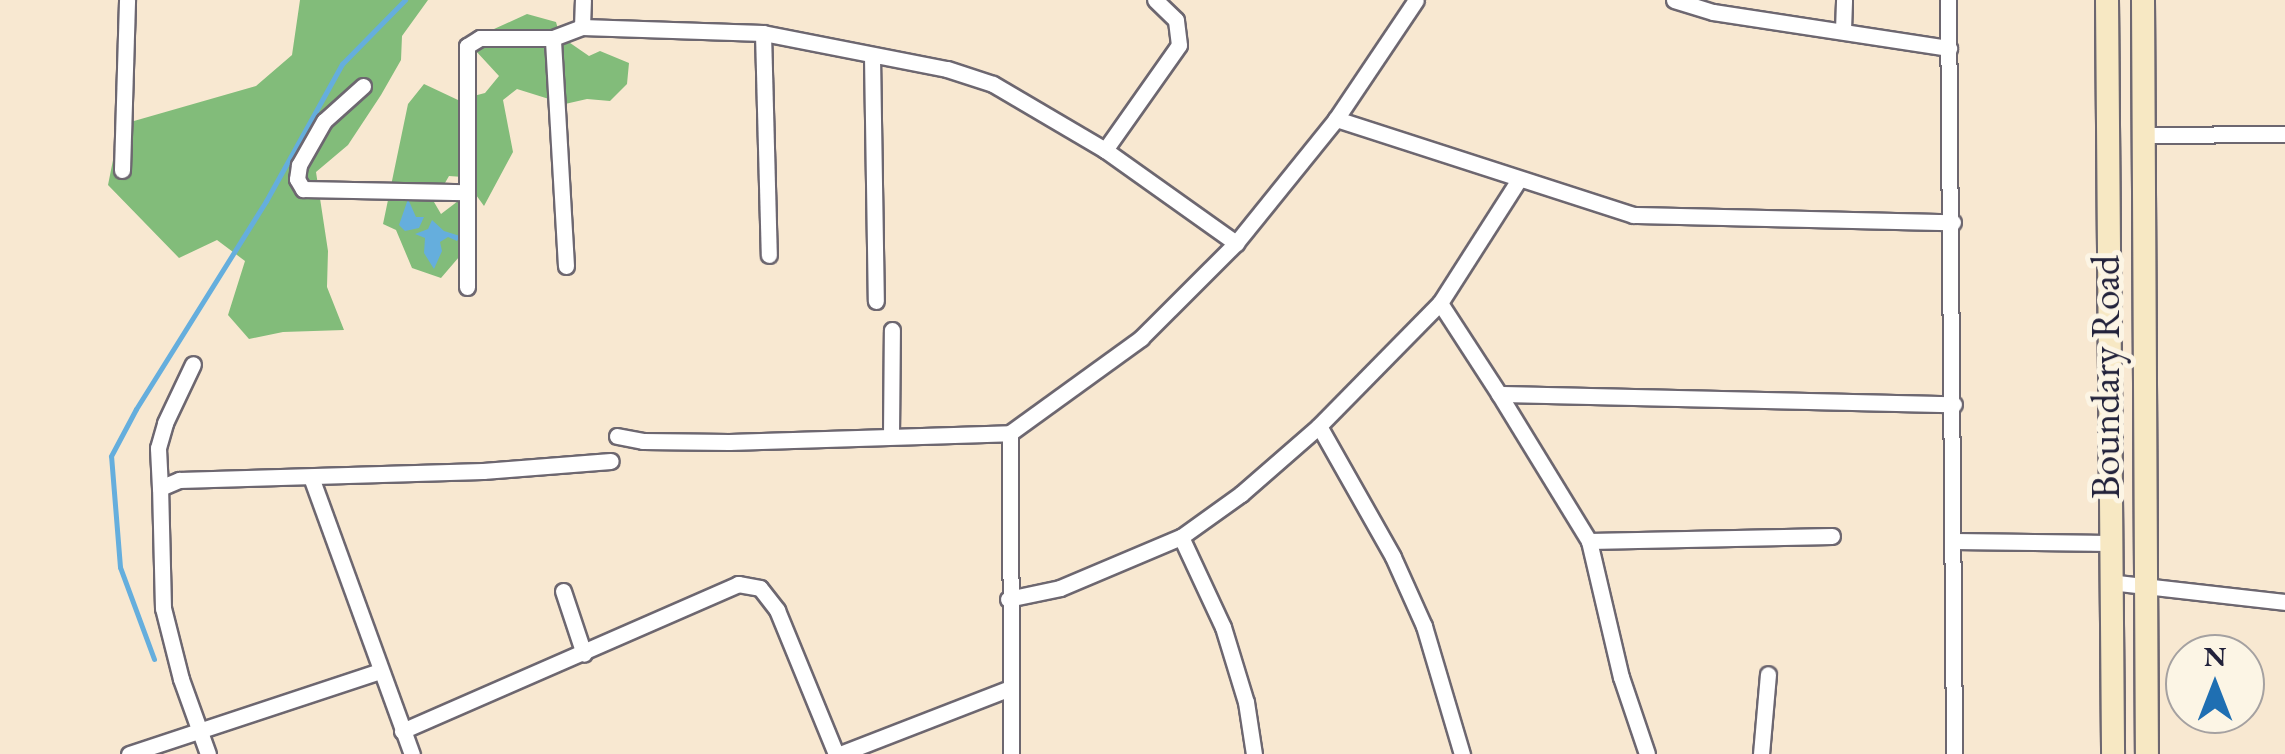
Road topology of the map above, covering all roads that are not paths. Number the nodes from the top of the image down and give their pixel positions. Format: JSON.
{"nodes":[{"id":1,"x":126,"y":0,"type":"edge"},
{"id":2,"x":583,"y":0,"type":"edge"},
{"id":3,"x":1155,"y":0,"type":"edge"},
{"id":4,"x":1416,"y":0,"type":"edge"},
{"id":5,"x":1674,"y":0,"type":"edge"},
{"id":6,"x":1844,"y":0,"type":"edge"},
{"id":7,"x":1948,"y":0,"type":"edge"},
{"id":8,"x":2107,"y":0,"type":"edge"},
{"id":9,"x":2143,"y":0,"type":"edge"},
{"id":10,"x":582,"y":26,"type":"junction"},
{"id":11,"x":1843,"y":30,"type":"junction"},
{"id":12,"x":763,"y":34,"type":"junction"},
{"id":13,"x":553,"y":38,"type":"junction"},
{"id":14,"x":1949,"y":48,"type":"junction"},
{"id":15,"x":872,"y":56,"type":"junction"},
{"id":16,"x":362,"y":86,"type":"dead end"},
{"id":17,"x":1336,"y":120,"type":"junction"},
{"id":18,"x":2285,"y":134,"type":"edge"},
{"id":19,"x":2142,"y":135,"type":"junction"},
{"id":20,"x":1105,"y":150,"type":"junction"},
{"id":21,"x":122,"y":170,"type":"dead end"},
{"id":22,"x":1518,"y":181,"type":"junction"},
{"id":23,"x":466,"y":192,"type":"junction"},
{"id":24,"x":1952,"y":222,"type":"junction"},
{"id":25,"x":1236,"y":243,"type":"junction"},
{"id":26,"x":769,"y":255,"type":"dead end"},
{"id":27,"x":566,"y":266,"type":"dead end"},
{"id":28,"x":467,"y":287,"type":"dead end"},
{"id":29,"x":876,"y":301,"type":"dead end"},
{"id":30,"x":1440,"y":303,"type":"junction"},
{"id":31,"x":892,"y":330,"type":"dead end"},
{"id":32,"x":193,"y":364,"type":"dead end"},
{"id":33,"x":1499,"y":394,"type":"junction"},
{"id":34,"x":1954,"y":404,"type":"junction"},
{"id":35,"x":1319,"y":426,"type":"junction"},
{"id":36,"x":1010,"y":433,"type":"junction"},
{"id":37,"x":891,"y":435,"type":"junction"},
{"id":38,"x":617,"y":436,"type":"dead end"},
{"id":39,"x":611,"y":461,"type":"dead end"},
{"id":40,"x":311,"y":478,"type":"junction"},
{"id":41,"x":160,"y":488,"type":"junction"},
{"id":42,"x":1832,"y":536,"type":"dead end"},
{"id":43,"x":1181,"y":537,"type":"junction"},
{"id":44,"x":1588,"y":540,"type":"junction"},
{"id":45,"x":1954,"y":541,"type":"junction"},
{"id":46,"x":2109,"y":543,"type":"junction"},
{"id":47,"x":2110,"y":582,"type":"junction"},
{"id":48,"x":2143,"y":586,"type":"junction"},
{"id":49,"x":563,"y":591,"type":"dead end"},
{"id":50,"x":1008,"y":599,"type":"junction"},
{"id":51,"x":2285,"y":602,"type":"edge"},
{"id":52,"x":584,"y":654,"type":"junction"},
{"id":53,"x":380,"y":671,"type":"junction"},
{"id":54,"x":1768,"y":674,"type":"dead end"},
{"id":55,"x":1010,"y":688,"type":"junction"},
{"id":56,"x":197,"y":730,"type":"junction"},
{"id":57,"x":402,"y":732,"type":"junction"},
{"id":58,"x":129,"y":754,"type":"edge"},
{"id":59,"x":208,"y":754,"type":"edge"},
{"id":60,"x":412,"y":754,"type":"edge"},
{"id":61,"x":838,"y":754,"type":"edge"},
{"id":62,"x":1011,"y":754,"type":"edge"},
{"id":63,"x":1254,"y":754,"type":"edge"},
{"id":64,"x":1462,"y":754,"type":"edge"},
{"id":65,"x":1648,"y":754,"type":"edge"},
{"id":66,"x":1761,"y":754,"type":"edge"},
{"id":67,"x":1954,"y":754,"type":"edge"},
{"id":68,"x":2113,"y":754,"type":"edge"},
{"id":69,"x":2147,"y":754,"type":"edge"}],
"edges":[{"from":1,"to":21,"type":"street"},
{"from":2,"to":10,"type":"street"},
{"from":3,"to":20,"type":"street"},
{"from":4,"to":17,"type":"street"},
{"from":5,"to":11,"type":"street"},
{"from":6,"to":11,"type":"street"},
{"from":7,"to":14,"type":"street"},
{"from":8,"to":46,"type":"main road","name":"Boundary Road"},
{"from":9,"to":19,"type":"main road","name":"Boundary Road"},
{"from":10,"to":12,"type":"street"},
{"from":10,"to":13,"type":"street"},
{"from":11,"to":14,"type":"street"},
{"from":12,"to":15,"type":"street"},
{"from":12,"to":26,"type":"street"},
{"from":13,"to":23,"type":"street"},
{"from":13,"to":27,"type":"street"},
{"from":14,"to":24,"type":"street"},
{"from":15,"to":20,"type":"street"},
{"from":15,"to":29,"type":"street"},
{"from":16,"to":23,"type":"street"},
{"from":17,"to":22,"type":"street"},
{"from":17,"to":25,"type":"street"},
{"from":18,"to":19,"type":"street"},
{"from":19,"to":48,"type":"main road","name":"Boundary Road"},
{"from":20,"to":25,"type":"street"},
{"from":22,"to":24,"type":"street"},
{"from":22,"to":30,"type":"street"},
{"from":23,"to":28,"type":"street"},
{"from":24,"to":34,"type":"street"},
{"from":25,"to":36,"type":"street"},
{"from":30,"to":33,"type":"street"},
{"from":30,"to":35,"type":"street"},
{"from":31,"to":37,"type":"street"},
{"from":32,"to":41,"type":"street"},
{"from":33,"to":34,"type":"street"},
{"from":33,"to":44,"type":"street"},
{"from":34,"to":45,"type":"street"},
{"from":35,"to":43,"type":"street"},
{"from":35,"to":64,"type":"street"},
{"from":36,"to":37,"type":"street"},
{"from":36,"to":50,"type":"street"},
{"from":37,"to":38,"type":"street"},
{"from":39,"to":40,"type":"street"},
{"from":40,"to":41,"type":"street"},
{"from":40,"to":53,"type":"street"},
{"from":41,"to":56,"type":"street"},
{"from":42,"to":44,"type":"street"},
{"from":43,"to":50,"type":"street"},
{"from":43,"to":63,"type":"street"},
{"from":44,"to":65,"type":"street"},
{"from":45,"to":46,"type":"street"},
{"from":45,"to":67,"type":"street"},
{"from":46,"to":47,"type":"main road","name":"Boundary Road"},
{"from":47,"to":48,"type":"street"},
{"from":47,"to":68,"type":"main road","name":"Boundary Road"},
{"from":48,"to":51,"type":"street"},
{"from":48,"to":69,"type":"main road","name":"Boundary Road"},
{"from":49,"to":52,"type":"street"},
{"from":50,"to":55,"type":"street"},
{"from":52,"to":57,"type":"street"},
{"from":52,"to":61,"type":"street"},
{"from":53,"to":56,"type":"street"},
{"from":53,"to":57,"type":"street"},
{"from":54,"to":66,"type":"street"},
{"from":55,"to":61,"type":"street"},
{"from":55,"to":62,"type":"street"},
{"from":56,"to":58,"type":"street"},
{"from":56,"to":59,"type":"street"},
{"from":57,"to":60,"type":"street"}]}
